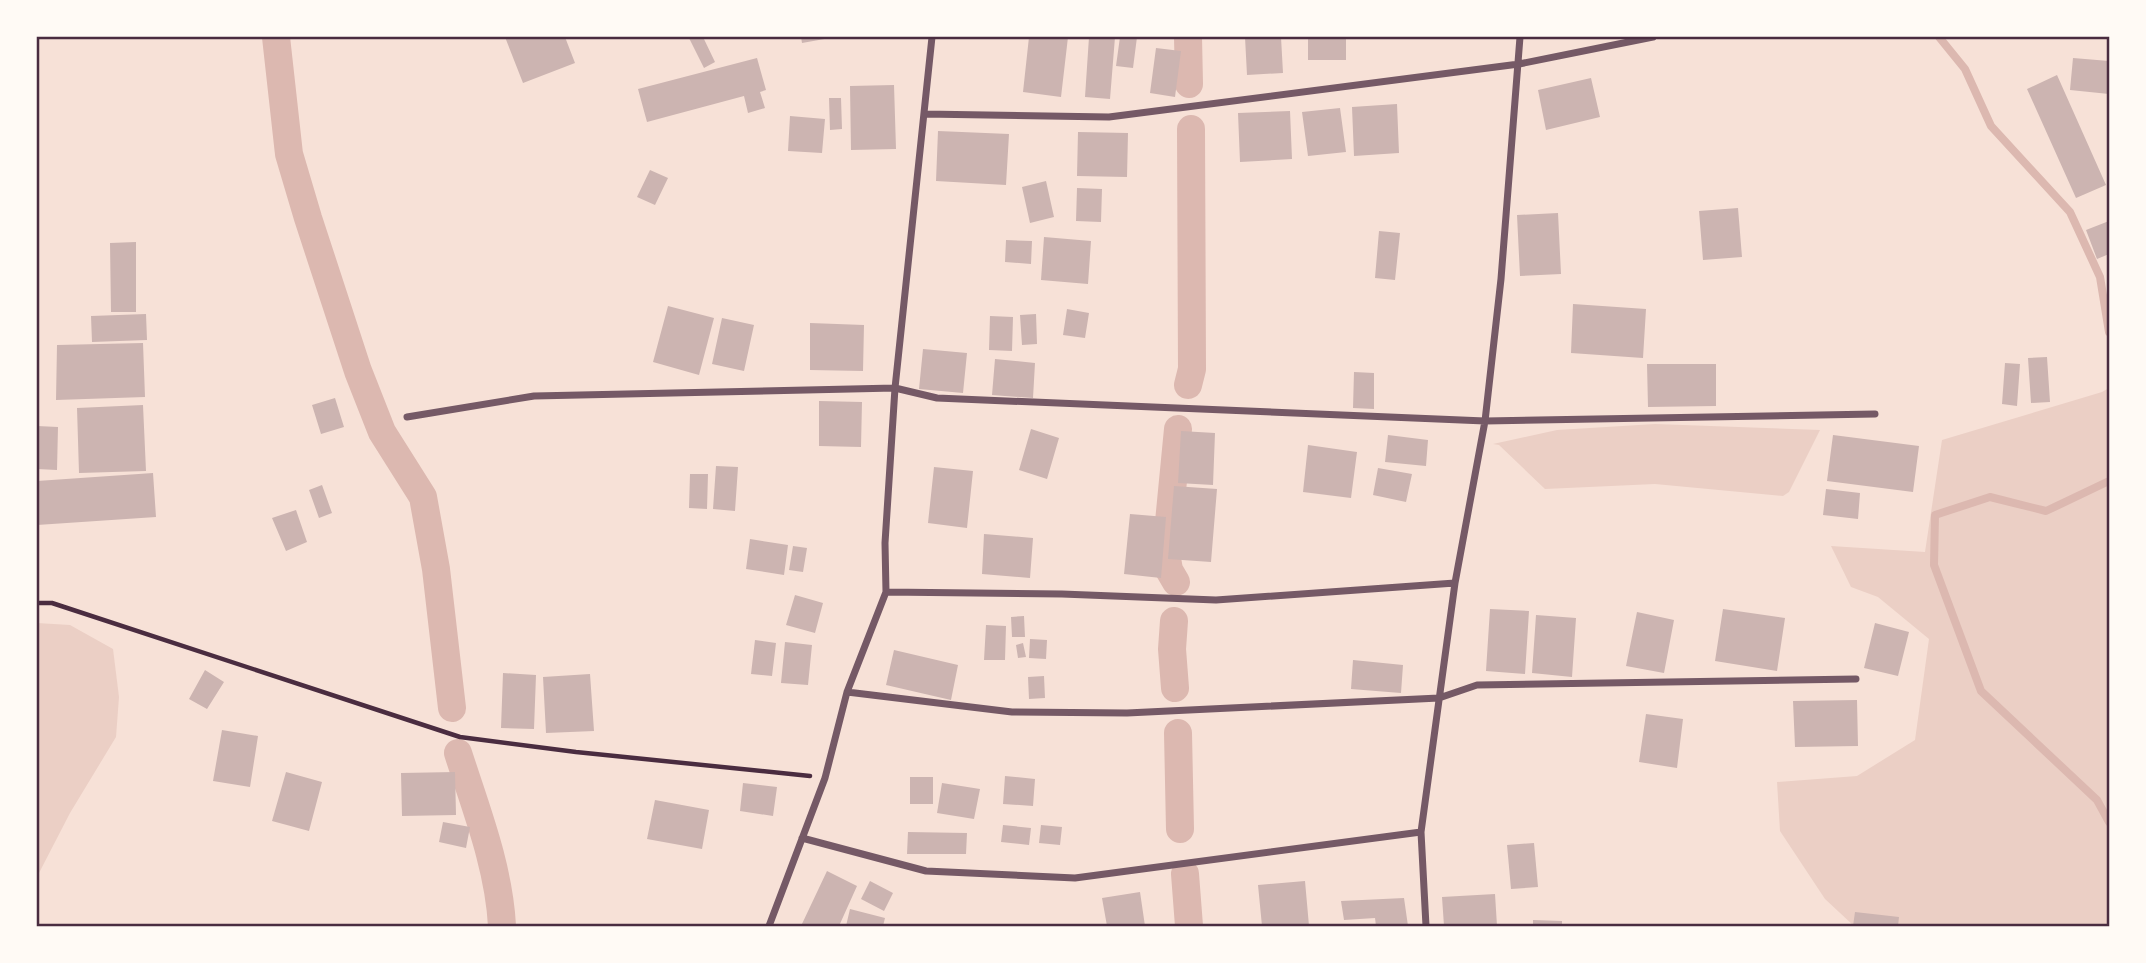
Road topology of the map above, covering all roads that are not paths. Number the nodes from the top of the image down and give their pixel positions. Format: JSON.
{"nodes":[{"id":1,"x":932,"y":37,"type":"edge"},
{"id":2,"x":1520,"y":37,"type":"edge"},
{"id":3,"x":1653,"y":37,"type":"edge"},
{"id":4,"x":1519,"y":64,"type":"junction"},
{"id":5,"x":924,"y":114,"type":"junction"},
{"id":6,"x":895,"y":388,"type":"junction"},
{"id":7,"x":1875,"y":414,"type":"dead end"},
{"id":8,"x":407,"y":417,"type":"dead end"},
{"id":9,"x":1485,"y":421,"type":"junction"},
{"id":10,"x":1455,"y":583,"type":"junction"},
{"id":11,"x":886,"y":593,"type":"junction"},
{"id":12,"x":1856,"y":678,"type":"dead end"},
{"id":13,"x":847,"y":692,"type":"junction"},
{"id":14,"x":1438,"y":698,"type":"junction"},
{"id":15,"x":1421,"y":832,"type":"junction"},
{"id":16,"x":802,"y":838,"type":"junction"},
{"id":17,"x":769,"y":926,"type":"edge"},
{"id":18,"x":1426,"y":926,"type":"edge"}],
"edges":[{"from":1,"to":5,"type":"street"},
{"from":2,"to":4,"type":"street"},
{"from":3,"to":4,"type":"street"},
{"from":4,"to":5,"type":"street"},
{"from":4,"to":9,"type":"street"},
{"from":5,"to":6,"type":"street"},
{"from":6,"to":8,"type":"street"},
{"from":6,"to":9,"type":"street"},
{"from":6,"to":11,"type":"street"},
{"from":7,"to":9,"type":"street"},
{"from":9,"to":10,"type":"street"},
{"from":10,"to":11,"type":"street"},
{"from":10,"to":14,"type":"street"},
{"from":11,"to":13,"type":"street"},
{"from":12,"to":14,"type":"street"},
{"from":13,"to":14,"type":"street"},
{"from":13,"to":16,"type":"street"},
{"from":14,"to":15,"type":"street"},
{"from":15,"to":16,"type":"street"},
{"from":15,"to":18,"type":"street"},
{"from":16,"to":17,"type":"street"}]}
